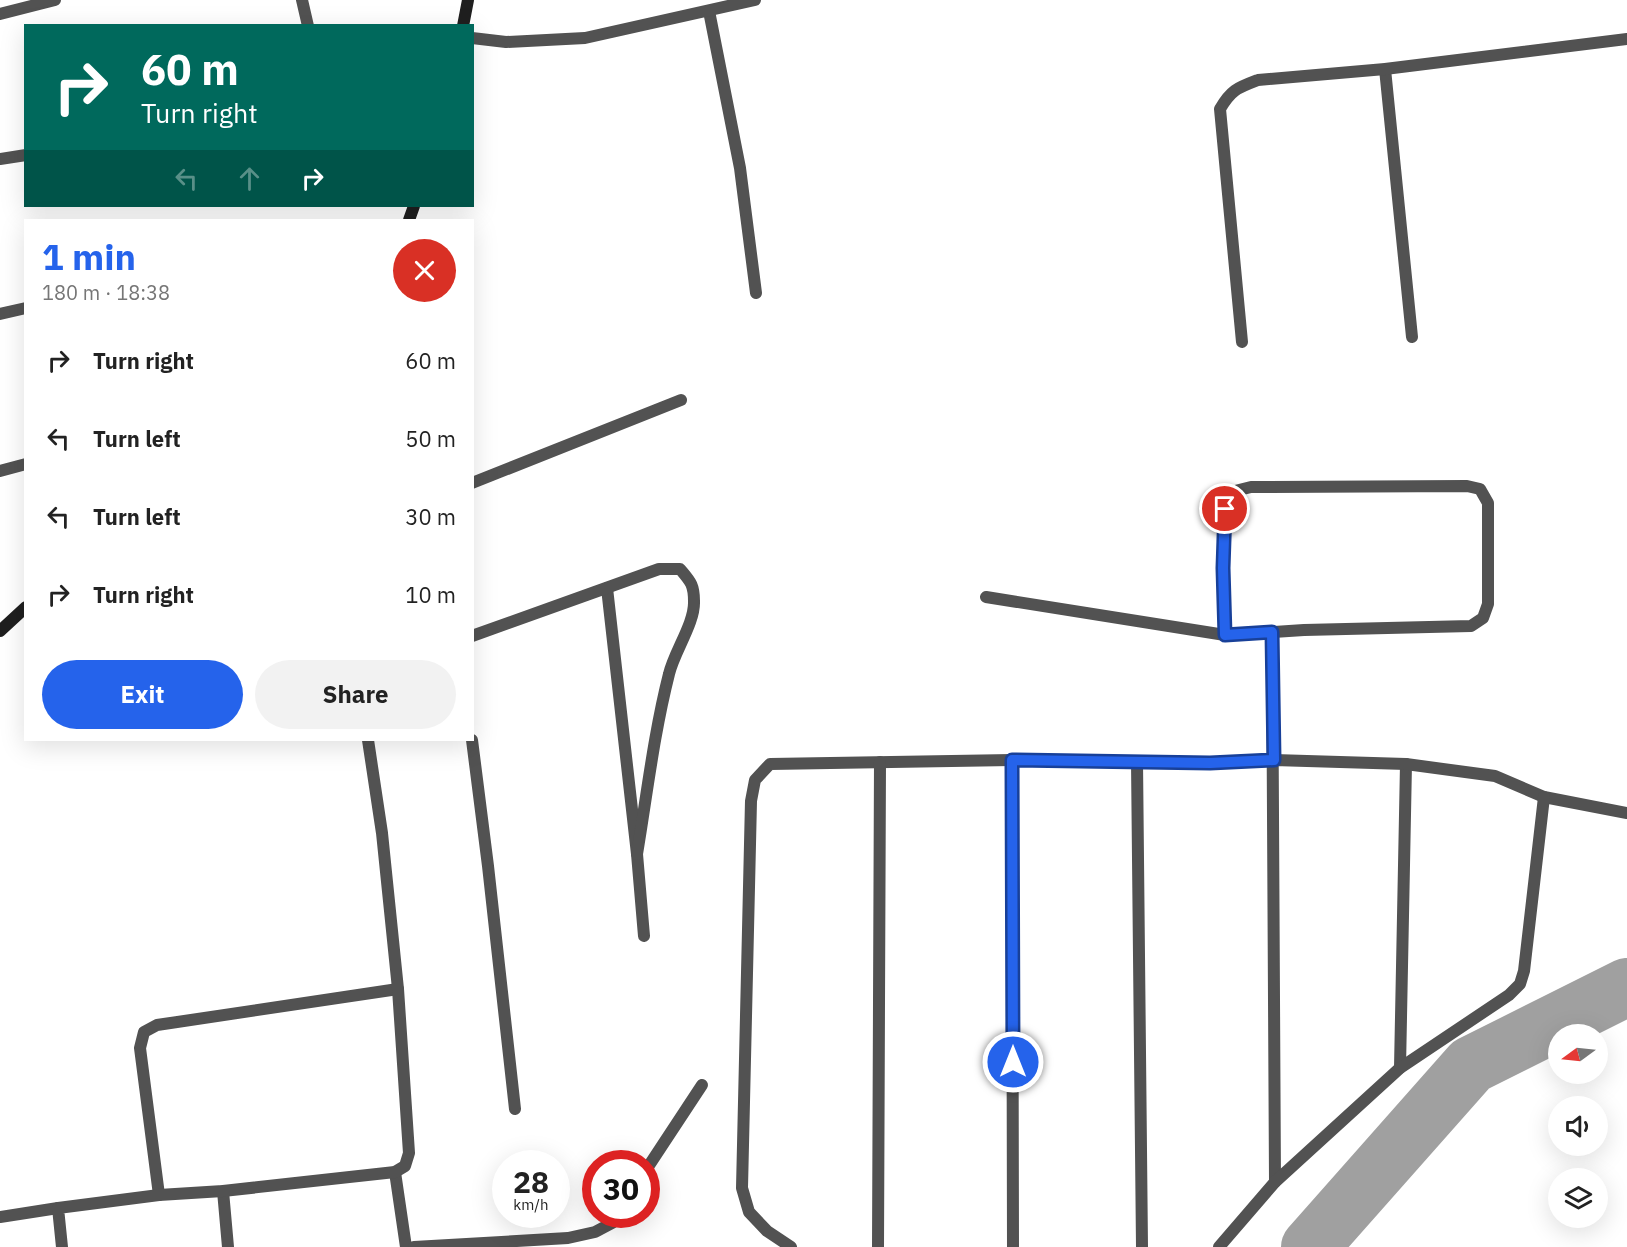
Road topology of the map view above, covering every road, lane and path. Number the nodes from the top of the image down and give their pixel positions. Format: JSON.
{"nodes":[{"id":1,"x":55,"y":0,"type":"edge"},
{"id":2,"x":302,"y":0,"type":"edge"},
{"id":3,"x":468,"y":0,"type":"edge"},
{"id":4,"x":755,"y":0,"type":"edge"},
{"id":5,"x":709,"y":11,"type":"junction"},
{"id":6,"x":0,"y":14,"type":"edge"},
{"id":7,"x":308,"y":24,"type":"edge"},
{"id":8,"x":463,"y":24,"type":"edge"},
{"id":9,"x":474,"y":38,"type":"edge"},
{"id":10,"x":1627,"y":39,"type":"edge"},
{"id":11,"x":1385,"y":69,"type":"junction"},
{"id":12,"x":24,"y":154,"type":"edge"},
{"id":13,"x":0,"y":159,"type":"edge"},
{"id":14,"x":756,"y":293,"type":"dead end"},
{"id":15,"x":24,"y":308,"type":"edge"},
{"id":16,"x":0,"y":314,"type":"edge"},
{"id":17,"x":1412,"y":337,"type":"dead end"},
{"id":18,"x":1242,"y":342,"type":"dead end"},
{"id":19,"x":681,"y":400,"type":"dead end"},
{"id":20,"x":24,"y":465,"type":"edge"},
{"id":21,"x":0,"y":471,"type":"edge"},
{"id":22,"x":474,"y":482,"type":"edge"},
{"id":23,"x":607,"y":588,"type":"junction"},
{"id":24,"x":986,"y":597,"type":"dead end"},
{"id":25,"x":24,"y":608,"type":"edge"},
{"id":26,"x":0,"y":631,"type":"edge"},
{"id":27,"x":1272,"y":632,"type":"junction"},
{"id":28,"x":474,"y":635,"type":"edge"},
{"id":29,"x":1225,"y":635,"type":"junction"},
{"id":30,"x":368,"y":741,"type":"edge"},
{"id":31,"x":472,"y":741,"type":"edge"},
{"id":32,"x":1012,"y":760,"type":"junction"},
{"id":33,"x":1274,"y":760,"type":"junction"},
{"id":34,"x":1137,"y":761,"type":"junction"},
{"id":35,"x":880,"y":762,"type":"junction"},
{"id":36,"x":1406,"y":764,"type":"junction"},
{"id":37,"x":1544,"y":797,"type":"junction"},
{"id":38,"x":1627,"y":813,"type":"edge"},
{"id":39,"x":637,"y":854,"type":"junction"},
{"id":40,"x":644,"y":936,"type":"dead end"},
{"id":41,"x":398,"y":989,"type":"junction"},
{"id":42,"x":1400,"y":1068,"type":"junction"},
{"id":43,"x":702,"y":1085,"type":"dead end"},
{"id":44,"x":515,"y":1109,"type":"dead end"},
{"id":45,"x":659,"y":1150,"type":"edge"},
{"id":46,"x":395,"y":1172,"type":"junction"},
{"id":47,"x":1275,"y":1182,"type":"junction"},
{"id":48,"x":223,"y":1191,"type":"junction"},
{"id":49,"x":159,"y":1195,"type":"junction"},
{"id":50,"x":58,"y":1208,"type":"junction"},
{"id":51,"x":0,"y":1217,"type":"edge"},
{"id":52,"x":603,"y":1228,"type":"edge"},
{"id":53,"x":62,"y":1247,"type":"edge"},
{"id":54,"x":228,"y":1247,"type":"edge"},
{"id":55,"x":406,"y":1247,"type":"edge"},
{"id":56,"x":414,"y":1247,"type":"edge"},
{"id":57,"x":791,"y":1247,"type":"edge"},
{"id":58,"x":878,"y":1247,"type":"edge"},
{"id":59,"x":1013,"y":1247,"type":"edge"},
{"id":60,"x":1142,"y":1247,"type":"edge"},
{"id":61,"x":1219,"y":1247,"type":"edge"}],
"edges":[{"from":1,"to":6,"type":"street"},
{"from":2,"to":7,"type":"street"},
{"from":3,"to":8,"type":"main road"},
{"from":4,"to":5,"type":"street"},
{"from":5,"to":9,"type":"street"},
{"from":5,"to":14,"type":"street"},
{"from":10,"to":11,"type":"street"},
{"from":11,"to":17,"type":"street"},
{"from":11,"to":18,"type":"street"},
{"from":12,"to":13,"type":"street"},
{"from":15,"to":16,"type":"street"},
{"from":19,"to":22,"type":"street"},
{"from":20,"to":21,"type":"street"},
{"from":23,"to":28,"type":"street"},
{"from":23,"to":39,"type":"street"},
{"from":23,"to":39,"type":"street"},
{"from":24,"to":29,"type":"street"},
{"from":25,"to":26,"type":"main road"},
{"from":27,"to":29,"type":"street"},
{"from":27,"to":29,"type":"street"},
{"from":27,"to":33,"type":"street"},
{"from":30,"to":41,"type":"street"},
{"from":31,"to":44,"type":"street"},
{"from":32,"to":34,"type":"street"},
{"from":32,"to":35,"type":"street"},
{"from":32,"to":59,"type":"street"},
{"from":33,"to":34,"type":"street"},
{"from":33,"to":36,"type":"street"},
{"from":33,"to":47,"type":"street"},
{"from":34,"to":60,"type":"street"},
{"from":35,"to":57,"type":"street"},
{"from":35,"to":58,"type":"street"},
{"from":36,"to":37,"type":"street"},
{"from":36,"to":42,"type":"street"},
{"from":37,"to":38,"type":"street"},
{"from":37,"to":42,"type":"street"},
{"from":39,"to":40,"type":"street"},
{"from":41,"to":46,"type":"street"},
{"from":41,"to":49,"type":"street"},
{"from":42,"to":47,"type":"street"},
{"from":43,"to":45,"type":"street"},
{"from":46,"to":48,"type":"street"},
{"from":46,"to":55,"type":"street"},
{"from":47,"to":61,"type":"street"},
{"from":48,"to":49,"type":"street"},
{"from":48,"to":54,"type":"street"},
{"from":49,"to":50,"type":"street"},
{"from":50,"to":51,"type":"street"},
{"from":50,"to":53,"type":"street"},
{"from":52,"to":56,"type":"street"}]}
